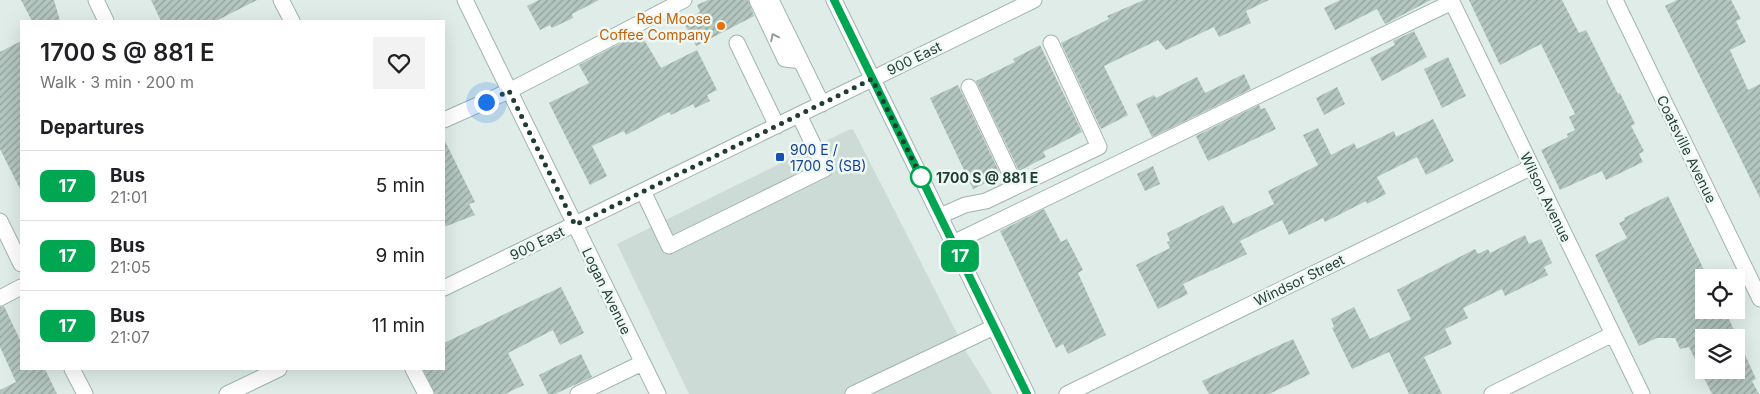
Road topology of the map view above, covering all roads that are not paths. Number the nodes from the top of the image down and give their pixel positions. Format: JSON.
{"nodes":[{"id":1,"x":96,"y":0,"type":"edge"},
{"id":2,"x":281,"y":0,"type":"edge"},
{"id":3,"x":464,"y":0,"type":"edge"},
{"id":4,"x":684,"y":0,"type":"edge"},
{"id":5,"x":757,"y":0,"type":"edge"},
{"id":6,"x":771,"y":0,"type":"edge"},
{"id":7,"x":834,"y":0,"type":"edge"},
{"id":8,"x":1034,"y":0,"type":"edge"},
{"id":9,"x":1615,"y":0,"type":"edge"},
{"id":10,"x":1452,"y":1,"type":"edge"},
{"id":11,"x":655,"y":6,"type":"edge"},
{"id":12,"x":106,"y":20,"type":"edge"},
{"id":13,"x":291,"y":20,"type":"edge"},
{"id":14,"x":738,"y":42,"type":"dead end"},
{"id":15,"x":1051,"y":43,"type":"dead end"},
{"id":16,"x":801,"y":61,"type":"junction"},
{"id":17,"x":872,"y":79,"type":"junction"},
{"id":18,"x":969,"y":87,"type":"dead end"},
{"id":19,"x":509,"y":91,"type":"junction"},
{"id":20,"x":822,"y":104,"type":"junction"},
{"id":21,"x":799,"y":115,"type":"junction"},
{"id":22,"x":445,"y":120,"type":"edge"},
{"id":23,"x":777,"y":126,"type":"junction"},
{"id":24,"x":1532,"y":167,"type":"junction"},
{"id":25,"x":1016,"y":186,"type":"junction"},
{"id":26,"x":644,"y":191,"type":"junction"},
{"id":27,"x":940,"y":216,"type":"junction"},
{"id":28,"x":0,"y":221,"type":"edge"},
{"id":29,"x":575,"y":225,"type":"junction"},
{"id":30,"x":953,"y":243,"type":"junction"},
{"id":31,"x":20,"y":262,"type":"edge"},
{"id":32,"x":20,"y":288,"type":"edge"},
{"id":33,"x":445,"y":288,"type":"edge"},
{"id":34,"x":0,"y":298,"type":"edge"},
{"id":35,"x":1760,"y":299,"type":"edge"},
{"id":36,"x":994,"y":327,"type":"junction"},
{"id":37,"x":1613,"y":334,"type":"junction"},
{"id":38,"x":642,"y":363,"type":"junction"},
{"id":39,"x":73,"y":370,"type":"edge"},
{"id":40,"x":276,"y":370,"type":"edge"},
{"id":41,"x":414,"y":370,"type":"edge"},
{"id":42,"x":85,"y":394,"type":"edge"},
{"id":43,"x":229,"y":394,"type":"edge"},
{"id":44,"x":426,"y":394,"type":"edge"},
{"id":45,"x":578,"y":394,"type":"edge"},
{"id":46,"x":658,"y":394,"type":"edge"},
{"id":47,"x":853,"y":394,"type":"edge"},
{"id":48,"x":1027,"y":394,"type":"edge"},
{"id":49,"x":1066,"y":394,"type":"edge"},
{"id":50,"x":1492,"y":394,"type":"edge"},
{"id":51,"x":1642,"y":394,"type":"edge"}],
"edges":[{"from":1,"to":12,"type":"street"},
{"from":2,"to":13,"type":"street"},
{"from":3,"to":19,"type":"street","name":"Logan Avenue"},
{"from":4,"to":11,"type":"street"},
{"from":16,"to":5,"type":"street","one_way":true},
{"from":6,"to":16,"type":"street"},
{"from":7,"to":17,"type":"street"},
{"from":8,"to":17,"type":"street","name":"900 East"},
{"from":9,"to":35,"type":"street","name":"Coatsville Avenue"},
{"from":10,"to":24,"type":"street","name":"Wilson Avenue"},
{"from":10,"to":30,"type":"street"},
{"from":11,"to":19,"type":"street"},
{"from":14,"to":23,"type":"street"},
{"from":15,"to":25,"type":"street"},
{"from":16,"to":20,"type":"street"},
{"from":17,"to":20,"type":"street","name":"900 East"},
{"from":17,"to":27,"type":"street"},
{"from":18,"to":25,"type":"street"},
{"from":19,"to":22,"type":"street"},
{"from":19,"to":29,"type":"street","name":"Logan Avenue"},
{"from":20,"to":21,"type":"street","name":"900 East"},
{"from":21,"to":23,"type":"street","name":"900 East"},
{"from":21,"to":26,"type":"street"},
{"from":23,"to":26,"type":"street","name":"900 East"},
{"from":24,"to":37,"type":"street","name":"Wilson Avenue"},
{"from":24,"to":49,"type":"street","name":"Windsor Street"},
{"from":25,"to":27,"type":"street"},
{"from":26,"to":29,"type":"street","name":"900 East"},
{"from":27,"to":30,"type":"street"},
{"from":28,"to":31,"type":"street"},
{"from":29,"to":33,"type":"street","name":"900 East"},
{"from":29,"to":38,"type":"street","name":"Logan Avenue"},
{"from":30,"to":36,"type":"street"},
{"from":32,"to":34,"type":"street"},
{"from":36,"to":47,"type":"street"},
{"from":36,"to":48,"type":"street"},
{"from":37,"to":50,"type":"street"},
{"from":37,"to":51,"type":"street","name":"Wilson Avenue"},
{"from":38,"to":45,"type":"street"},
{"from":38,"to":46,"type":"street","name":"Logan Avenue"},
{"from":39,"to":42,"type":"street"},
{"from":40,"to":43,"type":"street"},
{"from":41,"to":44,"type":"street"}]}
